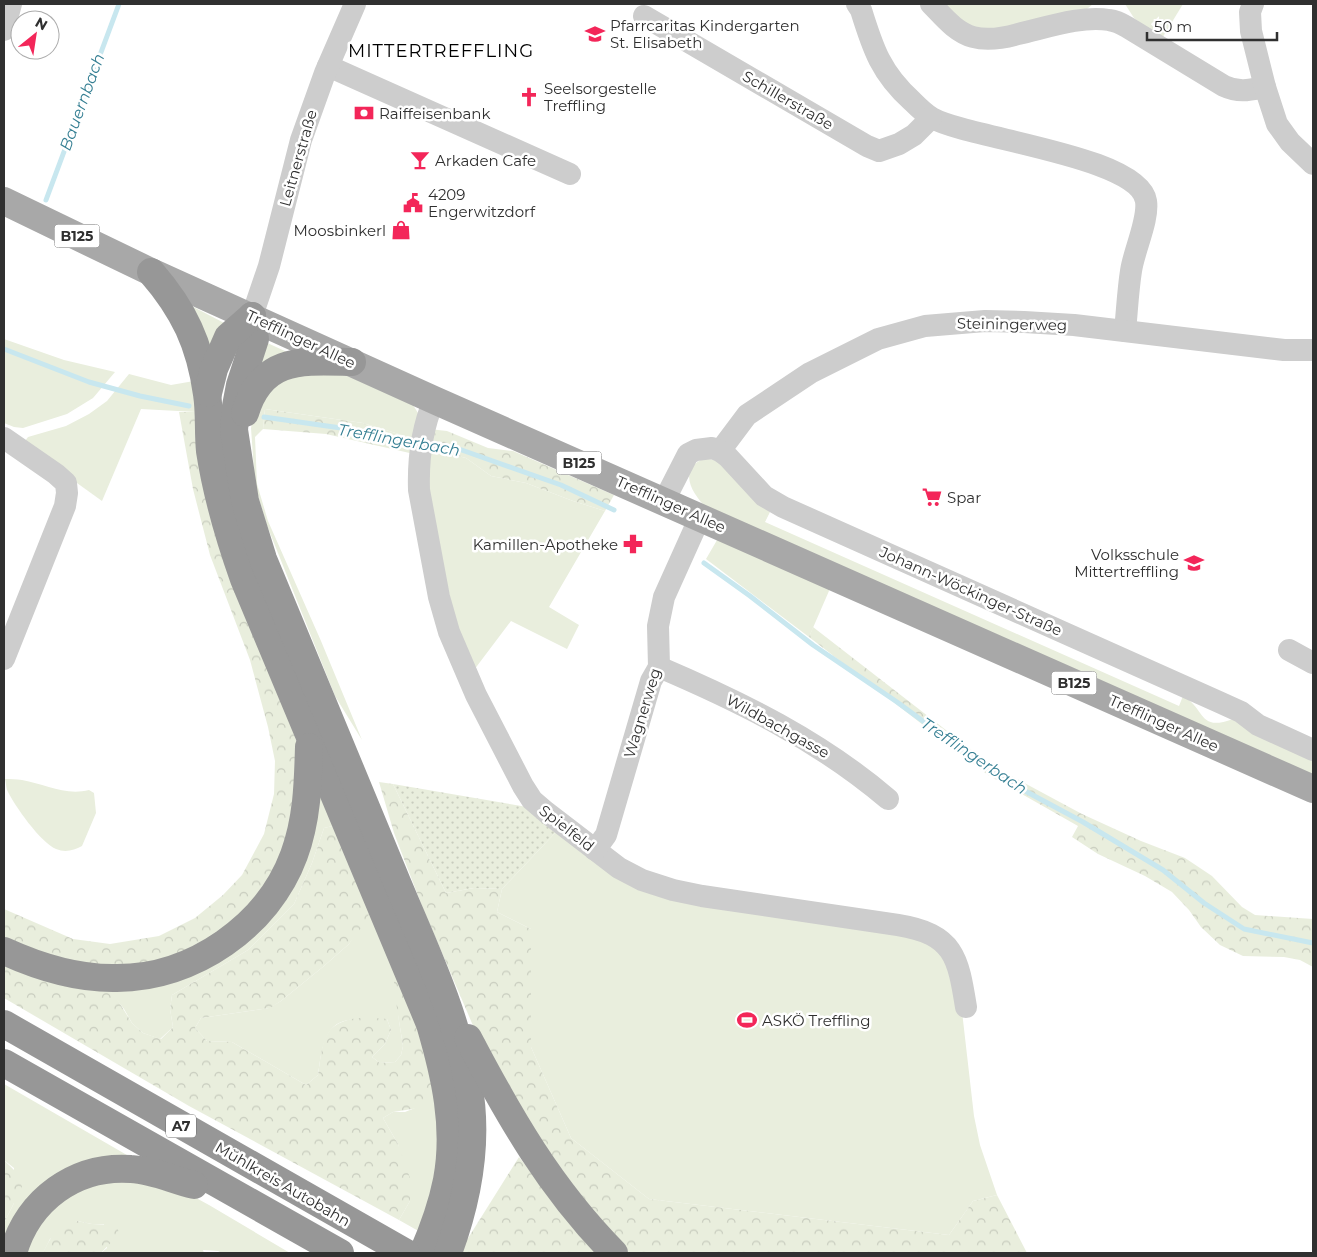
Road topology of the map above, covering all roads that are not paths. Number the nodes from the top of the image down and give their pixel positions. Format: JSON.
{"nodes":[{"id":1,"x":355,"y":4,"type":"edge"},
{"id":2,"x":857,"y":4,"type":"edge"},
{"id":3,"x":931,"y":4,"type":"edge"},
{"id":4,"x":1245,"y":7,"type":"edge"},
{"id":5,"x":1111,"y":12,"type":"edge"},
{"id":6,"x":644,"y":16,"type":"dead end"},
{"id":7,"x":328,"y":66,"type":"junction"},
{"id":8,"x":1265,"y":87,"type":"junction"},
{"id":9,"x":932,"y":118,"type":"junction"},
{"id":10,"x":1313,"y":164,"type":"edge"},
{"id":11,"x":570,"y":174,"type":"dead end"},
{"id":12,"x":4,"y":201,"type":"edge"},
{"id":13,"x":152,"y":272,"type":"junction"},
{"id":14,"x":252,"y":316,"type":"junction"},
{"id":15,"x":1125,"y":331,"type":"junction"},
{"id":16,"x":1313,"y":350,"type":"edge"},
{"id":17,"x":352,"y":362,"type":"junction"},
{"id":18,"x":208,"y":394,"type":"junction"},
{"id":19,"x":434,"y":400,"type":"junction"},
{"id":20,"x":4,"y":438,"type":"edge"},
{"id":21,"x":720,"y":451,"type":"junction"},
{"id":22,"x":238,"y":456,"type":"junction"},
{"id":23,"x":664,"y":501,"type":"junction"},
{"id":24,"x":700,"y":517,"type":"junction"},
{"id":25,"x":1289,"y":650,"type":"dead end"},
{"id":26,"x":4,"y":659,"type":"edge"},
{"id":27,"x":1313,"y":663,"type":"edge"},
{"id":28,"x":659,"y":667,"type":"junction"},
{"id":29,"x":309,"y":737,"type":"junction"},
{"id":30,"x":1313,"y":750,"type":"edge"},
{"id":31,"x":1313,"y":789,"type":"edge"},
{"id":32,"x":888,"y":798,"type":"dead end"},
{"id":33,"x":595,"y":850,"type":"junction"},
{"id":34,"x":4,"y":951,"type":"edge"},
{"id":35,"x":446,"y":1002,"type":"junction"},
{"id":36,"x":966,"y":1007,"type":"dead end"},
{"id":37,"x":4,"y":1024,"type":"edge"},
{"id":38,"x":4,"y":1064,"type":"edge"},
{"id":39,"x":240,"y":1198,"type":"junction"},
{"id":40,"x":13,"y":1253,"type":"edge"},
{"id":41,"x":340,"y":1253,"type":"edge"},
{"id":42,"x":406,"y":1253,"type":"edge"},
{"id":43,"x":423,"y":1253,"type":"edge"},
{"id":44,"x":448,"y":1253,"type":"edge"},
{"id":45,"x":614,"y":1253,"type":"edge"}],
"edges":[{"from":1,"to":7,"type":"street","name":"Leitnerstraße"},
{"from":2,"to":9,"type":"street"},
{"from":3,"to":5,"type":"street"},
{"from":4,"to":8,"type":"street"},
{"from":5,"to":8,"type":"street"},
{"from":6,"to":9,"type":"street","name":"Schillerstraße"},
{"from":7,"to":11,"type":"street"},
{"from":7,"to":14,"type":"street","name":"Leitnerstraße"},
{"from":8,"to":10,"type":"street"},
{"from":9,"to":15,"type":"street"},
{"from":12,"to":13,"type":"main road","name":"Trefflinger Allee","number":"B125"},
{"from":13,"to":14,"type":"main road","name":"Trefflinger Allee","number":"B125"},
{"from":13,"to":18,"type":"highway"},
{"from":14,"to":17,"type":"main road","name":"Trefflinger Allee","number":"B125"},
{"from":14,"to":18,"type":"highway"},
{"from":14,"to":22,"type":"highway"},
{"from":15,"to":16,"type":"street","name":"Steiningerweg"},
{"from":15,"to":21,"type":"street","name":"Steiningerweg"},
{"from":17,"to":19,"type":"main road","name":"Trefflinger Allee","number":"B125"},
{"from":17,"to":22,"type":"highway"},
{"from":18,"to":29,"type":"highway"},
{"from":19,"to":23,"type":"main road","name":"Trefflinger Allee","number":"B125"},
{"from":19,"to":33,"type":"street","name":"Spielfeld"},
{"from":20,"to":26,"type":"street"},
{"from":21,"to":23,"type":"street"},
{"from":21,"to":30,"type":"street","name":"Johann-Wöckinger-Straße"},
{"from":22,"to":35,"type":"highway"},
{"from":23,"to":24,"type":"main road","name":"Trefflinger Allee","number":"B125"},
{"from":24,"to":28,"type":"street","name":"Wagnerweg"},
{"from":24,"to":31,"type":"main road","name":"Trefflinger Allee","number":"B125"},
{"from":25,"to":27,"type":"street"},
{"from":28,"to":32,"type":"street","name":"Wildbachgasse"},
{"from":28,"to":33,"type":"street","name":"Wagnerweg"},
{"from":29,"to":34,"type":"highway"},
{"from":29,"to":43,"type":"highway"},
{"from":33,"to":36,"type":"street","name":"Spielfeld"},
{"from":35,"to":44,"type":"highway"},
{"from":35,"to":45,"type":"highway"},
{"from":37,"to":42,"type":"highway","name":"Mühlkreis Autobahn","number":"A7"},
{"from":38,"to":39,"type":"highway","number":"A7"},
{"from":39,"to":40,"type":"highway"},
{"from":39,"to":41,"type":"highway","number":"A7"}]}
